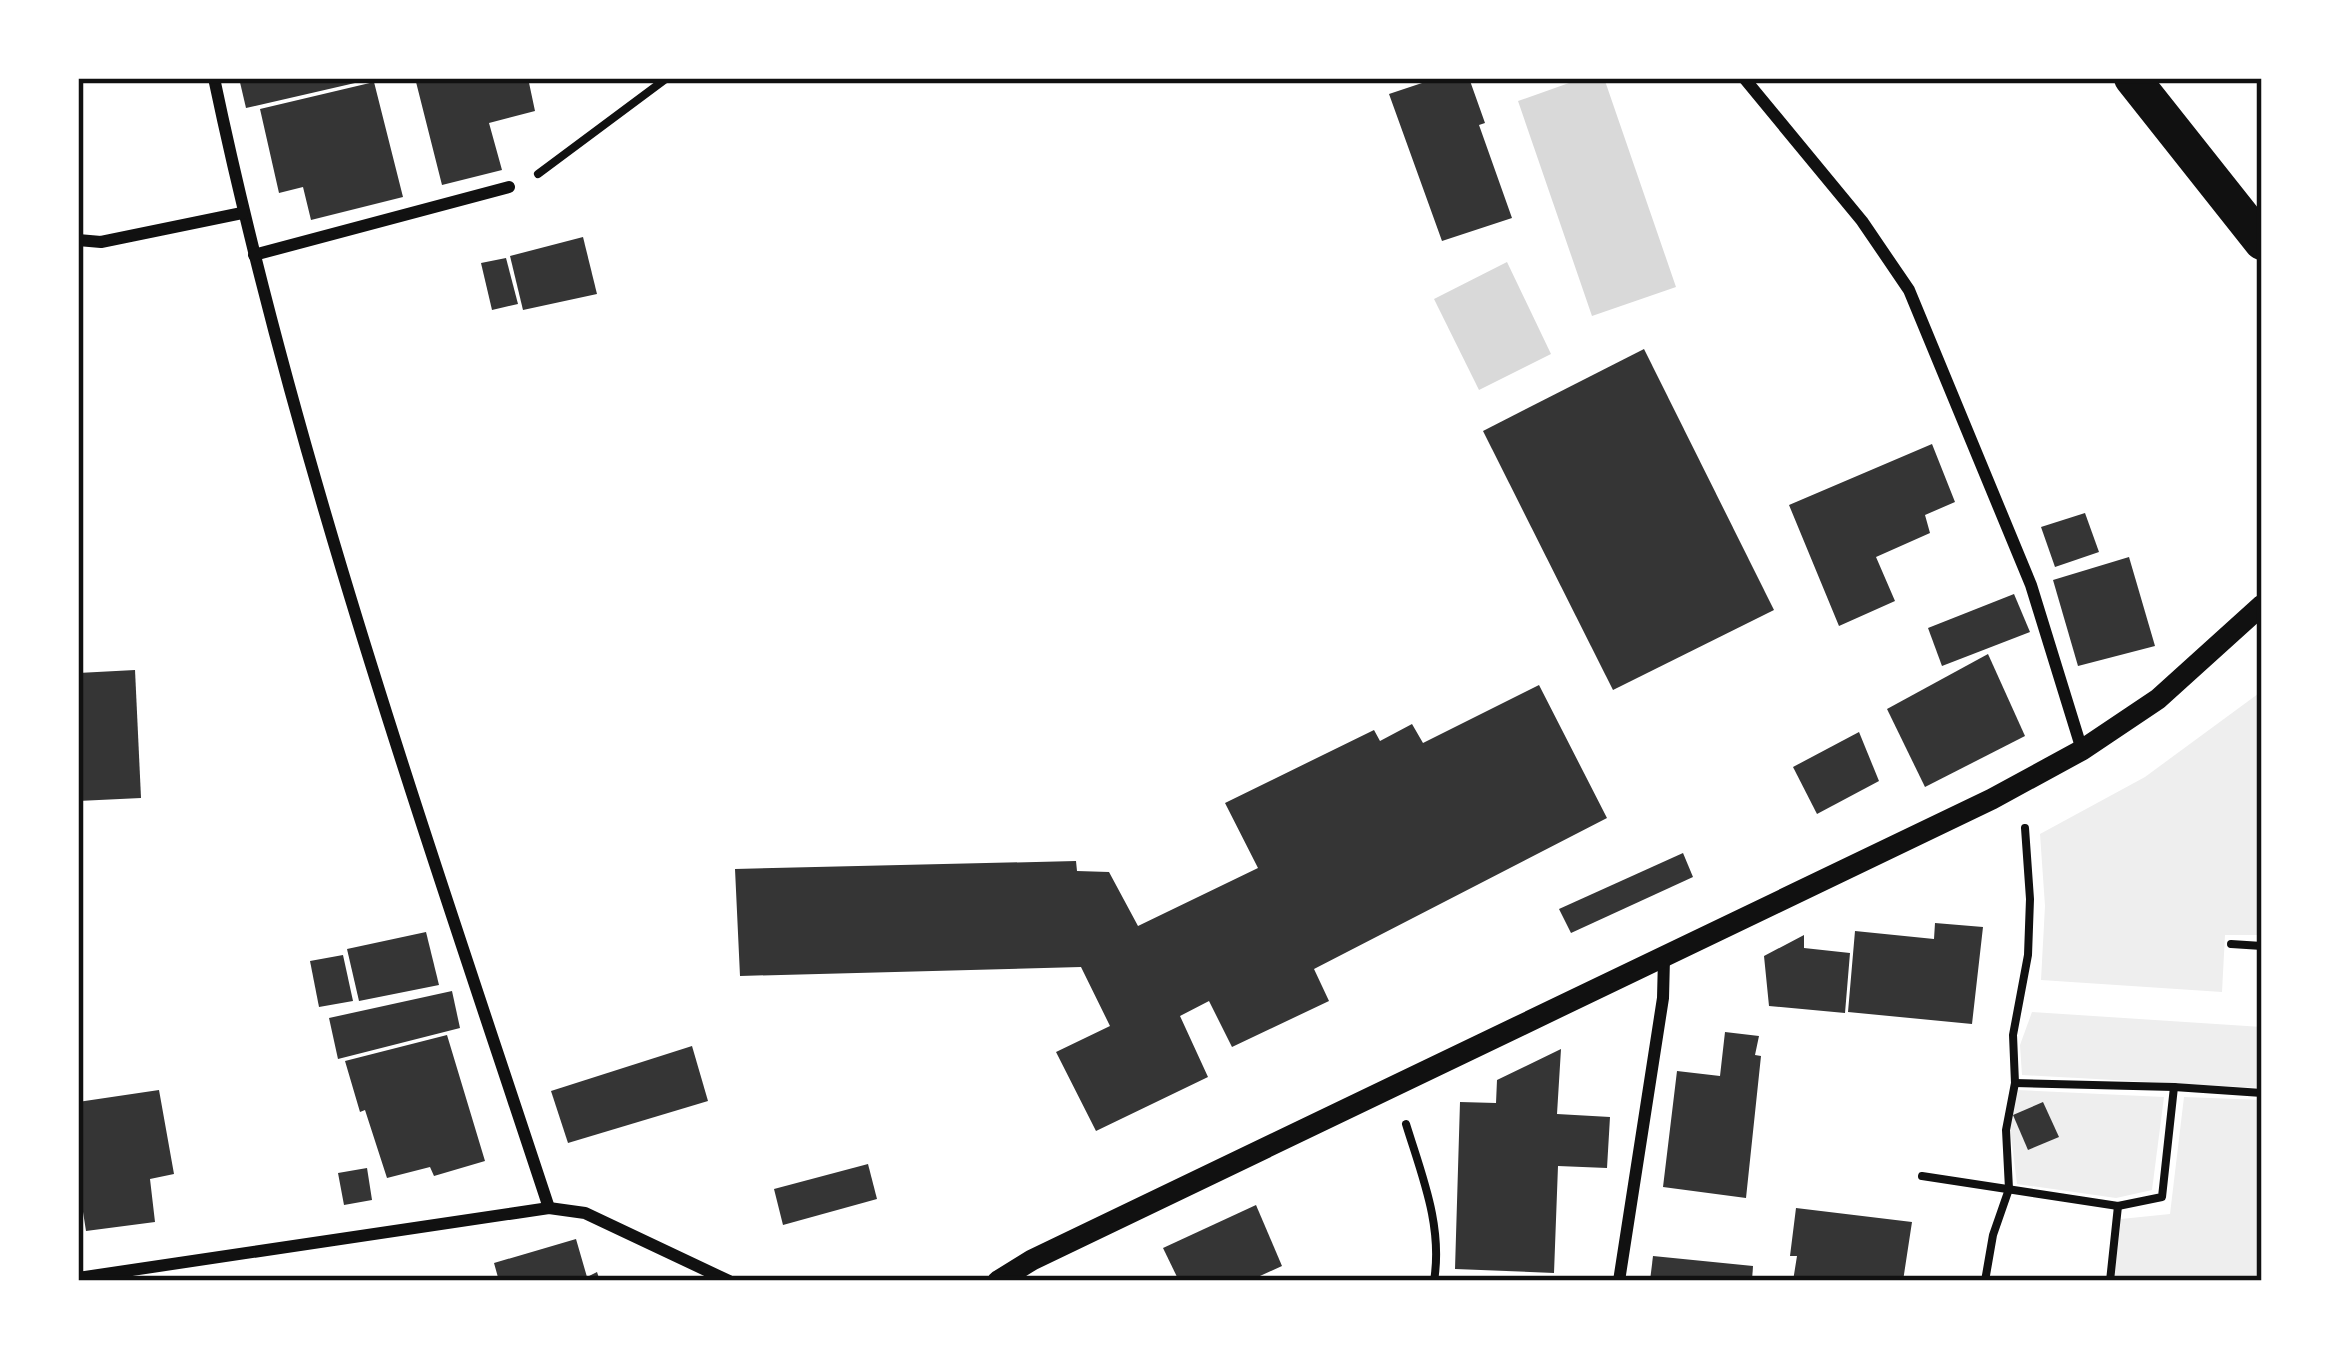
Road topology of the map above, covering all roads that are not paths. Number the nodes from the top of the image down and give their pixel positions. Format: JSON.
{"nodes":[{"id":1,"x":214,"y":78,"type":"edge"},
{"id":2,"x":1744,"y":78,"type":"edge"},
{"id":3,"x":2132,"y":78,"type":"edge"},
{"id":4,"x":509,"y":187,"type":"road end"},
{"id":5,"x":242,"y":214,"type":"junction"},
{"id":6,"x":78,"y":241,"type":"edge"},
{"id":7,"x":2262,"y":242,"type":"edge"},
{"id":8,"x":254,"y":255,"type":"junction"},
{"id":9,"x":2262,"y":604,"type":"edge"},
{"id":10,"x":2082,"y":750,"type":"junction"},
{"id":11,"x":1664,"y":958,"type":"junction"},
{"id":12,"x":549,"y":1208,"type":"junction"},
{"id":13,"x":78,"y":1278,"type":"edge"},
{"id":14,"x":729,"y":1281,"type":"edge"},
{"id":15,"x":998,"y":1281,"type":"edge"},
{"id":16,"x":1619,"y":1281,"type":"edge"}],
"edges":[{"from":1,"to":5,"type":"street"},
{"from":2,"to":10,"type":"street"},
{"from":3,"to":7,"type":"highway"},
{"from":4,"to":8,"type":"street"},
{"from":5,"to":6,"type":"street"},
{"from":5,"to":8,"type":"street"},
{"from":8,"to":12,"type":"street"},
{"from":9,"to":10,"type":"street"},
{"from":10,"to":11,"type":"street"},
{"from":11,"to":15,"type":"street"},
{"from":11,"to":16,"type":"street"},
{"from":12,"to":13,"type":"street"},
{"from":12,"to":14,"type":"street"}]}
